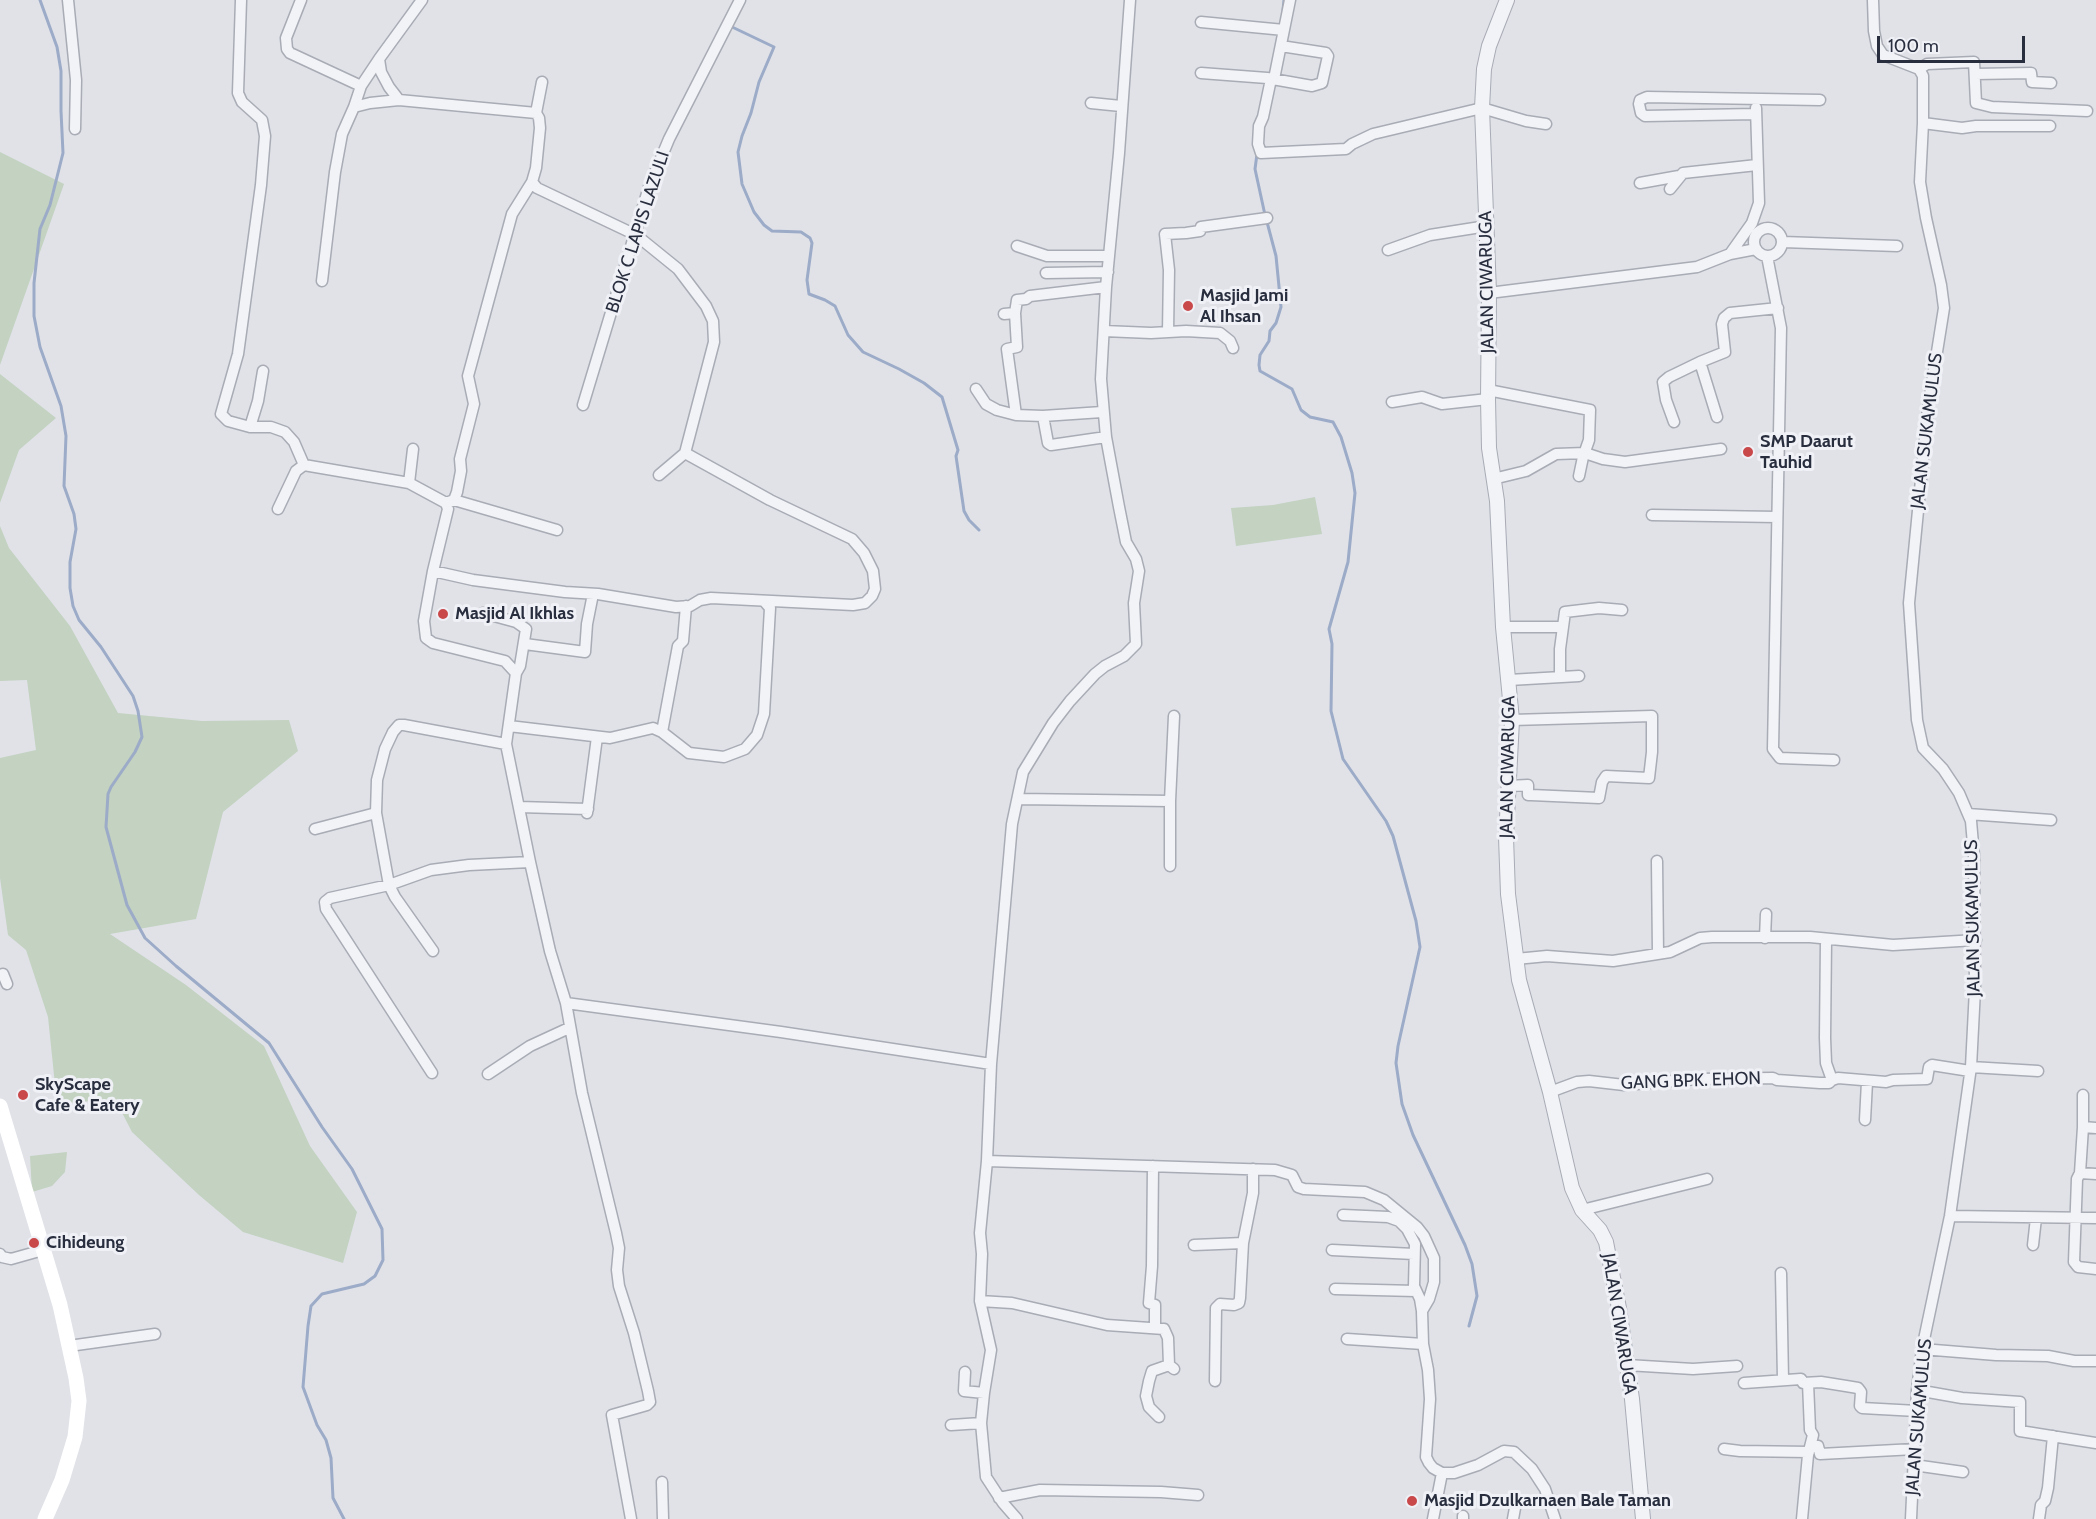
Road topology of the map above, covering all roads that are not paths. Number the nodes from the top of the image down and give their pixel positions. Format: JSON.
{"nodes":[{"id":1,"x":68,"y":0,"type":"edge"},
{"id":2,"x":241,"y":0,"type":"edge"},
{"id":3,"x":301,"y":0,"type":"edge"},
{"id":4,"x":422,"y":0,"type":"edge"},
{"id":5,"x":740,"y":0,"type":"edge"},
{"id":6,"x":1130,"y":0,"type":"edge"},
{"id":7,"x":1290,"y":0,"type":"edge"},
{"id":8,"x":1508,"y":0,"type":"edge"},
{"id":9,"x":1873,"y":0,"type":"edge"},
{"id":10,"x":1201,"y":22,"type":"dead end"},
{"id":11,"x":1284,"y":30,"type":"junction"},
{"id":12,"x":1281,"y":46,"type":"junction"},
{"id":13,"x":379,"y":59,"type":"junction"},
{"id":14,"x":1919,"y":69,"type":"junction"},
{"id":15,"x":1200,"y":73,"type":"dead end"},
{"id":16,"x":1975,"y":74,"type":"junction"},
{"id":17,"x":1273,"y":79,"type":"junction"},
{"id":18,"x":542,"y":82,"type":"dead end"},
{"id":19,"x":2051,"y":83,"type":"dead end"},
{"id":20,"x":361,"y":86,"type":"junction"},
{"id":21,"x":1756,"y":99,"type":"junction"},
{"id":22,"x":399,"y":100,"type":"junction"},
{"id":23,"x":1820,"y":100,"type":"dead end"},
{"id":24,"x":1091,"y":103,"type":"dead end"},
{"id":25,"x":1121,"y":106,"type":"junction"},
{"id":26,"x":354,"y":107,"type":"junction"},
{"id":27,"x":1482,"y":108,"type":"junction"},
{"id":28,"x":2087,"y":111,"type":"dead end"},
{"id":29,"x":536,"y":113,"type":"junction"},
{"id":30,"x":1756,"y":114,"type":"junction"},
{"id":31,"x":1923,"y":123,"type":"junction"},
{"id":32,"x":1546,"y":124,"type":"dead end"},
{"id":33,"x":2050,"y":126,"type":"dead end"},
{"id":34,"x":75,"y":129,"type":"dead end"},
{"id":35,"x":1757,"y":165,"type":"junction"},
{"id":36,"x":1679,"y":176,"type":"junction"},
{"id":37,"x":532,"y":182,"type":"junction"},
{"id":38,"x":1640,"y":183,"type":"dead end"},
{"id":39,"x":1670,"y":189,"type":"dead end"},
{"id":40,"x":1267,"y":218,"type":"dead end"},
{"id":41,"x":1487,"y":226,"type":"junction"},
{"id":42,"x":636,"y":235,"type":"junction"},
{"id":43,"x":1783,"y":242,"type":"junction"},
{"id":44,"x":1017,"y":246,"type":"dead end"},
{"id":45,"x":1897,"y":246,"type":"dead end"},
{"id":46,"x":1756,"y":249,"type":"junction"},
{"id":47,"x":1388,"y":250,"type":"dead end"},
{"id":48,"x":1730,"y":254,"type":"junction"},
{"id":49,"x":1109,"y":256,"type":"junction"},
{"id":50,"x":1767,"y":256,"type":"junction"},
{"id":51,"x":1108,"y":272,"type":"junction"},
{"id":52,"x":1046,"y":273,"type":"dead end"},
{"id":53,"x":322,"y":281,"type":"dead end"},
{"id":54,"x":1106,"y":287,"type":"junction"},
{"id":55,"x":1489,"y":293,"type":"junction"},
{"id":56,"x":1778,"y":308,"type":"junction"},
{"id":57,"x":1104,"y":331,"type":"junction"},
{"id":58,"x":1168,"y":332,"type":"junction"},
{"id":59,"x":1233,"y":348,"type":"dead end"},
{"id":60,"x":1700,"y":362,"type":"junction"},
{"id":61,"x":262,"y":371,"type":"dead end"},
{"id":62,"x":976,"y":389,"type":"dead end"},
{"id":63,"x":1488,"y":395,"type":"junction"},
{"id":64,"x":1392,"y":402,"type":"dead end"},
{"id":65,"x":583,"y":405,"type":"dead end"},
{"id":66,"x":1102,"y":412,"type":"junction"},
{"id":67,"x":1016,"y":415,"type":"junction"},
{"id":68,"x":1043,"y":416,"type":"junction"},
{"id":69,"x":1717,"y":417,"type":"dead end"},
{"id":70,"x":1674,"y":422,"type":"dead end"},
{"id":71,"x":250,"y":427,"type":"junction"},
{"id":72,"x":1106,"y":437,"type":"junction"},
{"id":73,"x":413,"y":449,"type":"dead end"},
{"id":74,"x":1721,"y":449,"type":"dead end"},
{"id":75,"x":685,"y":453,"type":"junction"},
{"id":76,"x":1585,"y":453,"type":"junction"},
{"id":77,"x":304,"y":465,"type":"junction"},
{"id":78,"x":659,"y":475,"type":"dead end"},
{"id":79,"x":1579,"y":476,"type":"dead end"},
{"id":80,"x":1494,"y":479,"type":"junction"},
{"id":81,"x":409,"y":483,"type":"junction"},
{"id":82,"x":450,"y":502,"type":"junction"},
{"id":83,"x":278,"y":509,"type":"dead end"},
{"id":84,"x":1652,"y":515,"type":"dead end"},
{"id":85,"x":1777,"y":517,"type":"junction"},
{"id":86,"x":557,"y":530,"type":"dead end"},
{"id":87,"x":433,"y":572,"type":"junction"},
{"id":88,"x":593,"y":594,"type":"junction"},
{"id":89,"x":764,"y":601,"type":"junction"},
{"id":90,"x":686,"y":606,"type":"junction"},
{"id":91,"x":1622,"y":610,"type":"dead end"},
{"id":92,"x":483,"y":613,"type":"dead end"},
{"id":93,"x":1503,"y":627,"type":"junction"},
{"id":94,"x":1562,"y":627,"type":"junction"},
{"id":95,"x":525,"y":644,"type":"junction"},
{"id":96,"x":516,"y":673,"type":"junction"},
{"id":97,"x":1560,"y":676,"type":"junction"},
{"id":98,"x":1579,"y":676,"type":"dead end"},
{"id":99,"x":1509,"y":680,"type":"junction"},
{"id":100,"x":1174,"y":716,"type":"dead end"},
{"id":101,"x":1512,"y":720,"type":"junction"},
{"id":102,"x":509,"y":726,"type":"junction"},
{"id":103,"x":662,"y":732,"type":"junction"},
{"id":104,"x":597,"y":737,"type":"junction"},
{"id":105,"x":506,"y":744,"type":"junction"},
{"id":106,"x":1834,"y":760,"type":"dead end"},
{"id":107,"x":1508,"y":786,"type":"junction"},
{"id":108,"x":1018,"y":799,"type":"junction"},
{"id":109,"x":1170,"y":801,"type":"junction"},
{"id":110,"x":519,"y":807,"type":"junction"},
{"id":111,"x":376,"y":813,"type":"junction"},
{"id":112,"x":1968,"y":814,"type":"junction"},
{"id":113,"x":2051,"y":820,"type":"dead end"},
{"id":114,"x":315,"y":829,"type":"dead end"},
{"id":115,"x":1657,"y":861,"type":"dead end"},
{"id":116,"x":530,"y":862,"type":"junction"},
{"id":117,"x":1170,"y":866,"type":"dead end"},
{"id":118,"x":389,"y":885,"type":"junction"},
{"id":119,"x":1766,"y":914,"type":"dead end"},
{"id":120,"x":1765,"y":938,"type":"junction"},
{"id":121,"x":1826,"y":940,"type":"junction"},
{"id":122,"x":1976,"y":940,"type":"junction"},
{"id":123,"x":433,"y":951,"type":"dead end"},
{"id":124,"x":1658,"y":954,"type":"junction"},
{"id":125,"x":1516,"y":959,"type":"junction"},
{"id":126,"x":566,"y":1003,"type":"junction"},
{"id":127,"x":569,"y":1028,"type":"junction"},
{"id":128,"x":991,"y":1064,"type":"junction"},
{"id":129,"x":1971,"y":1069,"type":"junction"},
{"id":130,"x":2038,"y":1071,"type":"dead end"},
{"id":131,"x":432,"y":1073,"type":"dead end"},
{"id":132,"x":488,"y":1074,"type":"dead end"},
{"id":133,"x":1832,"y":1080,"type":"junction"},
{"id":134,"x":1867,"y":1082,"type":"junction"},
{"id":135,"x":1550,"y":1092,"type":"junction"},
{"id":136,"x":2083,"y":1095,"type":"dead end"},
{"id":137,"x":0,"y":1106,"type":"edge"},
{"id":138,"x":1865,"y":1120,"type":"dead end"},
{"id":139,"x":2083,"y":1127,"type":"junction"},
{"id":140,"x":2096,"y":1128,"type":"edge"},
{"id":141,"x":987,"y":1161,"type":"junction"},
{"id":142,"x":1153,"y":1166,"type":"junction"},
{"id":143,"x":1253,"y":1168,"type":"junction"},
{"id":144,"x":2080,"y":1173,"type":"junction"},
{"id":145,"x":2096,"y":1174,"type":"edge"},
{"id":146,"x":1707,"y":1179,"type":"dead end"},
{"id":147,"x":1582,"y":1210,"type":"junction"},
{"id":148,"x":1343,"y":1215,"type":"dead end"},
{"id":149,"x":1950,"y":1216,"type":"junction"},
{"id":150,"x":2036,"y":1218,"type":"junction"},
{"id":151,"x":2076,"y":1218,"type":"junction"},
{"id":152,"x":2096,"y":1218,"type":"edge"},
{"id":153,"x":1242,"y":1243,"type":"junction"},
{"id":154,"x":1194,"y":1245,"type":"dead end"},
{"id":155,"x":2033,"y":1245,"type":"dead end"},
{"id":156,"x":43,"y":1250,"type":"junction"},
{"id":157,"x":1332,"y":1250,"type":"dead end"},
{"id":158,"x":0,"y":1254,"type":"edge"},
{"id":159,"x":1414,"y":1254,"type":"junction"},
{"id":160,"x":2096,"y":1269,"type":"edge"},
{"id":161,"x":1781,"y":1273,"type":"dead end"},
{"id":162,"x":1335,"y":1289,"type":"dead end"},
{"id":163,"x":1416,"y":1291,"type":"junction"},
{"id":164,"x":980,"y":1301,"type":"junction"},
{"id":165,"x":1422,"y":1311,"type":"junction"},
{"id":166,"x":1155,"y":1327,"type":"junction"},
{"id":167,"x":155,"y":1334,"type":"dead end"},
{"id":168,"x":1347,"y":1339,"type":"dead end"},
{"id":169,"x":1423,"y":1344,"type":"junction"},
{"id":170,"x":69,"y":1346,"type":"junction"},
{"id":171,"x":1922,"y":1349,"type":"junction"},
{"id":172,"x":2096,"y":1360,"type":"edge"},
{"id":173,"x":1627,"y":1365,"type":"junction"},
{"id":174,"x":1737,"y":1366,"type":"dead end"},
{"id":175,"x":965,"y":1372,"type":"dead end"},
{"id":176,"x":1783,"y":1380,"type":"junction"},
{"id":177,"x":1215,"y":1381,"type":"dead end"},
{"id":178,"x":1744,"y":1383,"type":"dead end"},
{"id":179,"x":1808,"y":1383,"type":"junction"},
{"id":180,"x":1917,"y":1390,"type":"junction"},
{"id":181,"x":984,"y":1393,"type":"junction"},
{"id":182,"x":1917,"y":1411,"type":"junction"},
{"id":183,"x":1159,"y":1418,"type":"dead end"},
{"id":184,"x":981,"y":1424,"type":"junction"},
{"id":185,"x":951,"y":1425,"type":"dead end"},
{"id":186,"x":2053,"y":1436,"type":"junction"},
{"id":187,"x":2096,"y":1443,"type":"edge"},
{"id":188,"x":1810,"y":1448,"type":"junction"},
{"id":189,"x":1724,"y":1449,"type":"dead end"},
{"id":190,"x":1915,"y":1449,"type":"junction"},
{"id":191,"x":1914,"y":1465,"type":"junction"},
{"id":192,"x":1963,"y":1472,"type":"dead end"},
{"id":193,"x":1442,"y":1473,"type":"junction"},
{"id":194,"x":662,"y":1482,"type":"dead end"},
{"id":195,"x":1198,"y":1495,"type":"dead end"},
{"id":196,"x":999,"y":1498,"type":"junction"},
{"id":197,"x":45,"y":1519,"type":"edge"},
{"id":198,"x":631,"y":1519,"type":"edge"},
{"id":199,"x":663,"y":1519,"type":"edge"},
{"id":200,"x":1017,"y":1519,"type":"edge"},
{"id":201,"x":1432,"y":1519,"type":"edge"},
{"id":202,"x":1555,"y":1519,"type":"edge"},
{"id":203,"x":1643,"y":1519,"type":"edge"},
{"id":204,"x":1802,"y":1519,"type":"edge"},
{"id":205,"x":1911,"y":1519,"type":"edge"},
{"id":206,"x":2039,"y":1519,"type":"edge"}],
"edges":[{"from":1,"to":34,"type":"street"},
{"from":2,"to":71,"type":"street"},
{"from":3,"to":20,"type":"street"},
{"from":4,"to":13,"type":"street"},
{"from":5,"to":42,"type":"street","name":"BLOK C LAPIS LAZULI"},
{"from":6,"to":25,"type":"street"},
{"from":7,"to":11,"type":"street"},
{"from":8,"to":27,"type":"street","name":"JALAN CIWARUGA"},
{"from":9,"to":14,"type":"street"},
{"from":10,"to":11,"type":"street"},
{"from":11,"to":12,"type":"street"},
{"from":12,"to":17,"type":"street"},
{"from":12,"to":17,"type":"street"},
{"from":13,"to":20,"type":"street"},
{"from":13,"to":22,"type":"street"},
{"from":14,"to":16,"type":"street"},
{"from":14,"to":31,"type":"street","name":"JALAN SUKAMULUS"},
{"from":15,"to":17,"type":"street"},
{"from":16,"to":19,"type":"street"},
{"from":16,"to":28,"type":"street"},
{"from":17,"to":27,"type":"street"},
{"from":18,"to":29,"type":"street"},
{"from":20,"to":26,"type":"street"},
{"from":21,"to":23,"type":"street"},
{"from":21,"to":30,"type":"street"},
{"from":21,"to":30,"type":"street"},
{"from":22,"to":26,"type":"street"},
{"from":22,"to":29,"type":"street"},
{"from":24,"to":25,"type":"street"},
{"from":25,"to":49,"type":"street"},
{"from":26,"to":53,"type":"street"},
{"from":27,"to":32,"type":"street"},
{"from":27,"to":41,"type":"street","name":"JALAN CIWARUGA"},
{"from":29,"to":37,"type":"street"},
{"from":30,"to":35,"type":"street"},
{"from":31,"to":33,"type":"street"},
{"from":31,"to":112,"type":"street","name":"JALAN SUKAMULUS"},
{"from":35,"to":36,"type":"street"},
{"from":35,"to":48,"type":"street"},
{"from":36,"to":38,"type":"street"},
{"from":36,"to":39,"type":"street"},
{"from":37,"to":42,"type":"street"},
{"from":37,"to":82,"type":"street"},
{"from":40,"to":58,"type":"street"},
{"from":41,"to":47,"type":"street"},
{"from":41,"to":55,"type":"street","name":"JALAN CIWARUGA"},
{"from":42,"to":65,"type":"street","name":"BLOK C LAPIS LAZULI"},
{"from":42,"to":75,"type":"street"},
{"from":43,"to":45,"type":"street"},
{"from":43,"to":46,"type":"street"},
{"from":43,"to":50,"type":"street"},
{"from":44,"to":49,"type":"street"},
{"from":46,"to":48,"type":"street"},
{"from":46,"to":50,"type":"street"},
{"from":48,"to":55,"type":"street"},
{"from":49,"to":51,"type":"street"},
{"from":50,"to":56,"type":"street"},
{"from":51,"to":52,"type":"street"},
{"from":51,"to":54,"type":"street"},
{"from":54,"to":57,"type":"street"},
{"from":54,"to":67,"type":"street"},
{"from":55,"to":63,"type":"street","name":"JALAN CIWARUGA"},
{"from":56,"to":60,"type":"street"},
{"from":56,"to":85,"type":"street"},
{"from":57,"to":58,"type":"street"},
{"from":57,"to":66,"type":"street"},
{"from":58,"to":59,"type":"street"},
{"from":60,"to":69,"type":"street"},
{"from":60,"to":70,"type":"street"},
{"from":61,"to":71,"type":"street"},
{"from":62,"to":67,"type":"street"},
{"from":63,"to":64,"type":"street"},
{"from":63,"to":76,"type":"street"},
{"from":63,"to":80,"type":"street","name":"JALAN CIWARUGA"},
{"from":66,"to":68,"type":"street"},
{"from":66,"to":72,"type":"street"},
{"from":67,"to":68,"type":"street"},
{"from":68,"to":72,"type":"street"},
{"from":71,"to":77,"type":"street"},
{"from":72,"to":108,"type":"street"},
{"from":73,"to":81,"type":"street"},
{"from":74,"to":76,"type":"street"},
{"from":75,"to":78,"type":"street"},
{"from":75,"to":89,"type":"street"},
{"from":76,"to":79,"type":"street"},
{"from":76,"to":80,"type":"street"},
{"from":77,"to":81,"type":"street"},
{"from":77,"to":83,"type":"street"},
{"from":80,"to":93,"type":"street","name":"JALAN CIWARUGA"},
{"from":81,"to":82,"type":"street"},
{"from":82,"to":86,"type":"street"},
{"from":82,"to":87,"type":"street"},
{"from":84,"to":85,"type":"street"},
{"from":85,"to":106,"type":"street"},
{"from":87,"to":88,"type":"street"},
{"from":87,"to":96,"type":"street"},
{"from":88,"to":90,"type":"street"},
{"from":88,"to":95,"type":"street"},
{"from":89,"to":90,"type":"street"},
{"from":89,"to":103,"type":"street"},
{"from":90,"to":103,"type":"street"},
{"from":91,"to":94,"type":"street"},
{"from":92,"to":95,"type":"street"},
{"from":93,"to":94,"type":"street"},
{"from":93,"to":99,"type":"street","name":"JALAN CIWARUGA"},
{"from":94,"to":97,"type":"street"},
{"from":95,"to":96,"type":"street"},
{"from":96,"to":102,"type":"street"},
{"from":97,"to":98,"type":"street"},
{"from":97,"to":99,"type":"street"},
{"from":99,"to":101,"type":"street","name":"JALAN CIWARUGA"},
{"from":100,"to":109,"type":"street"},
{"from":101,"to":107,"type":"street","name":"JALAN CIWARUGA"},
{"from":101,"to":107,"type":"street"},
{"from":102,"to":104,"type":"street"},
{"from":102,"to":105,"type":"street"},
{"from":103,"to":104,"type":"street"},
{"from":104,"to":110,"type":"street"},
{"from":105,"to":110,"type":"street"},
{"from":105,"to":111,"type":"street"},
{"from":107,"to":125,"type":"street","name":"JALAN CIWARUGA"},
{"from":108,"to":109,"type":"street"},
{"from":108,"to":128,"type":"street"},
{"from":109,"to":117,"type":"street"},
{"from":110,"to":116,"type":"street"},
{"from":111,"to":114,"type":"street"},
{"from":111,"to":118,"type":"street"},
{"from":112,"to":113,"type":"street"},
{"from":112,"to":122,"type":"street","name":"JALAN SUKAMULUS"},
{"from":115,"to":124,"type":"street"},
{"from":116,"to":118,"type":"street"},
{"from":116,"to":126,"type":"street"},
{"from":118,"to":123,"type":"street"},
{"from":118,"to":131,"type":"street"},
{"from":119,"to":120,"type":"street"},
{"from":120,"to":121,"type":"street"},
{"from":120,"to":124,"type":"street"},
{"from":121,"to":122,"type":"street"},
{"from":121,"to":133,"type":"street"},
{"from":122,"to":129,"type":"street","name":"JALAN SUKAMULUS"},
{"from":124,"to":125,"type":"street"},
{"from":125,"to":135,"type":"street","name":"JALAN CIWARUGA"},
{"from":126,"to":127,"type":"street"},
{"from":126,"to":128,"type":"street"},
{"from":127,"to":132,"type":"street"},
{"from":127,"to":198,"type":"street"},
{"from":128,"to":141,"type":"street"},
{"from":129,"to":130,"type":"street"},
{"from":129,"to":134,"type":"street","name":"GANG BPK. EHON"},
{"from":129,"to":149,"type":"street","name":"JALAN SUKAMULUS"},
{"from":133,"to":134,"type":"street","name":"GANG BPK. EHON"},
{"from":133,"to":135,"type":"street","name":"GANG BPK. EHON"},
{"from":134,"to":138,"type":"street"},
{"from":135,"to":147,"type":"street","name":"JALAN CIWARUGA"},
{"from":136,"to":139,"type":"street"},
{"from":137,"to":156,"type":"main road"},
{"from":139,"to":140,"type":"street"},
{"from":139,"to":144,"type":"street"},
{"from":141,"to":142,"type":"street"},
{"from":141,"to":164,"type":"street"},
{"from":142,"to":143,"type":"street"},
{"from":142,"to":166,"type":"street"},
{"from":143,"to":153,"type":"street"},
{"from":143,"to":165,"type":"street"},
{"from":144,"to":145,"type":"street"},
{"from":144,"to":151,"type":"street"},
{"from":146,"to":147,"type":"street"},
{"from":147,"to":173,"type":"street","name":"JALAN CIWARUGA"},
{"from":148,"to":159,"type":"street"},
{"from":149,"to":150,"type":"street"},
{"from":149,"to":171,"type":"street","name":"JALAN SUKAMULUS"},
{"from":150,"to":151,"type":"street"},
{"from":150,"to":155,"type":"street"},
{"from":151,"to":152,"type":"street"},
{"from":151,"to":160,"type":"street"},
{"from":153,"to":154,"type":"street"},
{"from":153,"to":177,"type":"street"},
{"from":156,"to":158,"type":"street"},
{"from":156,"to":170,"type":"main road"},
{"from":157,"to":159,"type":"street"},
{"from":159,"to":163,"type":"street"},
{"from":161,"to":176,"type":"street"},
{"from":162,"to":163,"type":"street"},
{"from":163,"to":165,"type":"street"},
{"from":164,"to":166,"type":"street"},
{"from":164,"to":181,"type":"street"},
{"from":165,"to":169,"type":"street"},
{"from":166,"to":183,"type":"street"},
{"from":167,"to":170,"type":"street"},
{"from":168,"to":169,"type":"street"},
{"from":169,"to":193,"type":"street"},
{"from":170,"to":197,"type":"main road"},
{"from":171,"to":172,"type":"street"},
{"from":171,"to":180,"type":"street","name":"JALAN SUKAMULUS"},
{"from":173,"to":174,"type":"street"},
{"from":173,"to":203,"type":"street","name":"JALAN CIWARUGA"},
{"from":175,"to":181,"type":"street"},
{"from":176,"to":178,"type":"street"},
{"from":176,"to":179,"type":"street"},
{"from":179,"to":182,"type":"street"},
{"from":179,"to":188,"type":"street"},
{"from":180,"to":182,"type":"street","name":"JALAN SUKAMULUS"},
{"from":180,"to":186,"type":"street"},
{"from":181,"to":184,"type":"street"},
{"from":182,"to":190,"type":"street","name":"JALAN SUKAMULUS"},
{"from":184,"to":185,"type":"street"},
{"from":184,"to":196,"type":"street"},
{"from":186,"to":187,"type":"street"},
{"from":186,"to":206,"type":"street"},
{"from":188,"to":189,"type":"street"},
{"from":188,"to":190,"type":"street"},
{"from":188,"to":204,"type":"street"},
{"from":190,"to":191,"type":"street","name":"JALAN SUKAMULUS"},
{"from":191,"to":192,"type":"street"},
{"from":191,"to":205,"type":"street","name":"JALAN SUKAMULUS"},
{"from":193,"to":201,"type":"street"},
{"from":193,"to":202,"type":"street"},
{"from":194,"to":199,"type":"street"},
{"from":195,"to":196,"type":"street"},
{"from":196,"to":200,"type":"street"}]}
